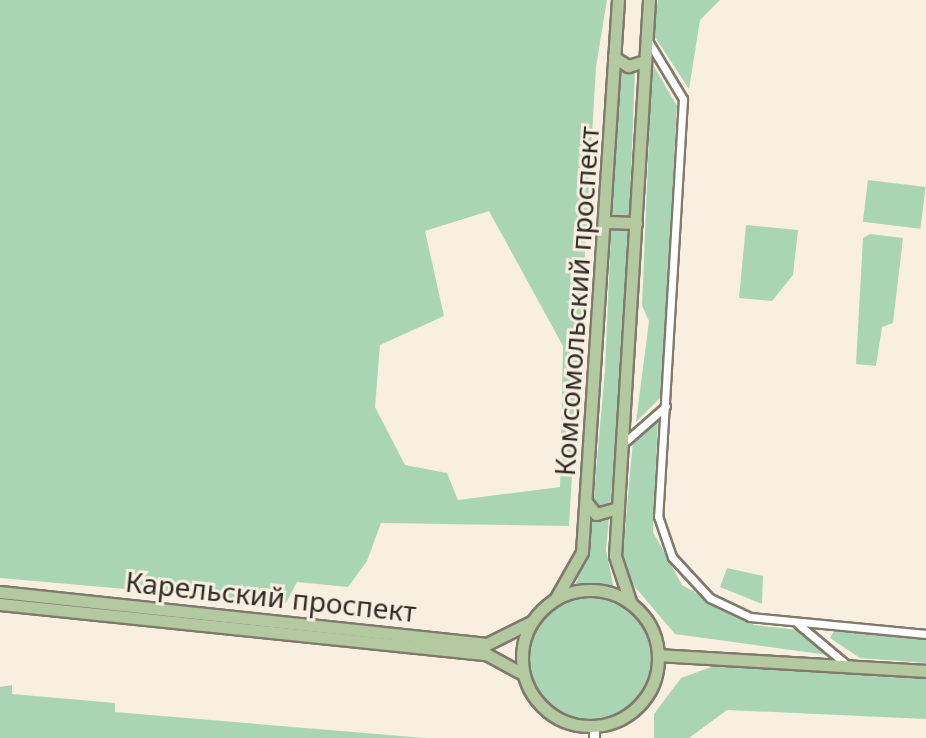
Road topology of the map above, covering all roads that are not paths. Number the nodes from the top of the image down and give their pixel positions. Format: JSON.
{"nodes":[{"id":1,"x":618,"y":0,"type":"edge"},
{"id":2,"x":649,"y":0,"type":"edge"},
{"id":3,"x":645,"y":36,"type":"junction"},
{"id":4,"x":614,"y":57,"type":"junction"},
{"id":5,"x":642,"y":62,"type":"junction"},
{"id":6,"x":606,"y":222,"type":"junction"},
{"id":7,"x":636,"y":223,"type":"junction"},
{"id":8,"x":666,"y":406,"type":"junction"},
{"id":9,"x":626,"y":441,"type":"junction"},
{"id":10,"x":587,"y":503,"type":"junction"},
{"id":11,"x":618,"y":508,"type":"junction"},
{"id":12,"x":0,"y":592,"type":"edge"},
{"id":13,"x":556,"y":598,"type":"junction"},
{"id":14,"x":630,"y":601,"type":"junction"},
{"id":15,"x":0,"y":604,"type":"edge"},
{"id":16,"x":188,"y":617,"type":"junction"},
{"id":17,"x":531,"y":622,"type":"junction"},
{"id":18,"x":797,"y":624,"type":"junction"},
{"id":19,"x":926,"y":634,"type":"edge"},
{"id":20,"x":658,"y":655,"type":"junction"},
{"id":21,"x":847,"y":665,"type":"junction"},
{"id":22,"x":926,"y":671,"type":"edge"},
{"id":23,"x":523,"y":674,"type":"junction"},
{"id":24,"x":594,"y":732,"type":"edge"}],
"edges":[{"from":1,"to":4,"type":"main road","name":"Комсомольский проспект"},
{"from":2,"to":3,"type":"main road","name":"Комсомольский проспект"},
{"from":3,"to":5,"type":"main road","name":"Комсомольский проспект"},
{"from":3,"to":8,"type":"street"},
{"from":4,"to":5,"type":"main road"},
{"from":4,"to":6,"type":"main road","name":"Комсомольский проспект"},
{"from":5,"to":7,"type":"main road","name":"Комсомольский проспект"},
{"from":6,"to":7,"type":"main road"},
{"from":6,"to":10,"type":"main road","name":"Комсомольский проспект"},
{"from":7,"to":9,"type":"main road","name":"Комсомольский проспект"},
{"from":8,"to":9,"type":"street"},
{"from":8,"to":18,"type":"street"},
{"from":9,"to":11,"type":"main road","name":"Комсомольский проспект"},
{"from":10,"to":11,"type":"main road"},
{"from":10,"to":13,"type":"main road","name":"Комсомольский проспект"},
{"from":11,"to":14,"type":"main road","name":"Комсомольский проспект"},
{"from":12,"to":16,"type":"main road","name":"Карельский проспект"},
{"from":13,"to":14,"type":"main road"},
{"from":13,"to":17,"type":"main road"},
{"from":14,"to":20,"type":"main road"},
{"from":15,"to":16,"type":"main road","name":"Карельский проспект"},
{"from":16,"to":17,"type":"main road","name":"Карельский проспект"},
{"from":16,"to":23,"type":"main road","name":"Карельский проспект"},
{"from":17,"to":23,"type":"main road"},
{"from":18,"to":19,"type":"street"},
{"from":18,"to":21,"type":"street"},
{"from":20,"to":21,"type":"main road"},
{"from":20,"to":24,"type":"main road"},
{"from":21,"to":22,"type":"main road"},
{"from":23,"to":24,"type":"main road"}]}
